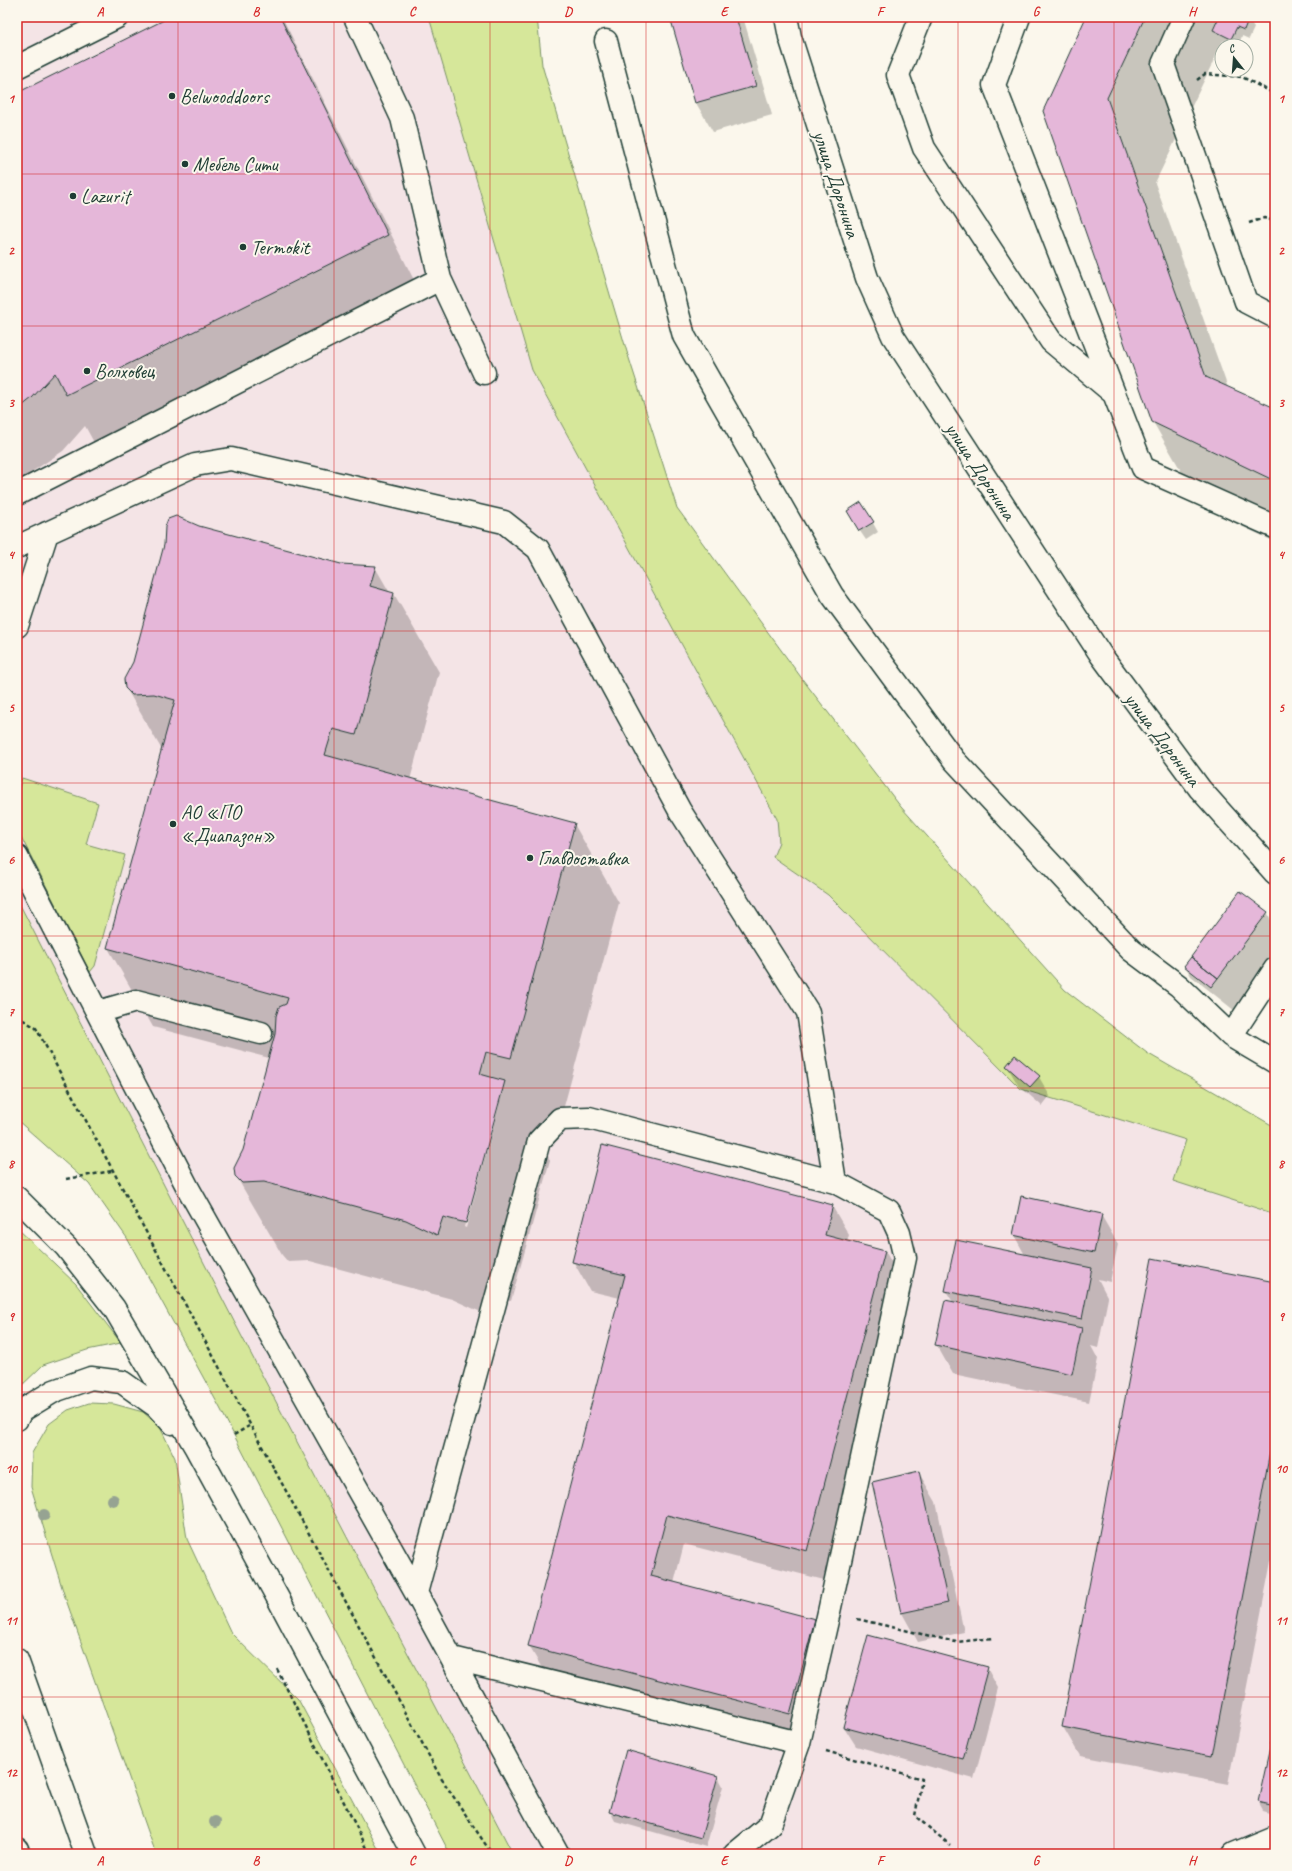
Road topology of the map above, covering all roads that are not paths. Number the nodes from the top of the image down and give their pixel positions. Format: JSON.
{"nodes":[{"id":1,"x":117,"y":17,"type":"edge"},
{"id":2,"x":355,"y":17,"type":"edge"},
{"id":3,"x":786,"y":17,"type":"edge"},
{"id":4,"x":921,"y":17,"type":"edge"},
{"id":5,"x":1019,"y":17,"type":"edge"},
{"id":6,"x":1184,"y":17,"type":"edge"},
{"id":7,"x":606,"y":41,"type":"dead end"},
{"id":8,"x":17,"y":67,"type":"edge"},
{"id":9,"x":440,"y":279,"type":"junction"},
{"id":10,"x":1275,"y":317,"type":"edge"},
{"id":11,"x":484,"y":373,"type":"dead end"},
{"id":12,"x":1114,"y":393,"type":"junction"},
{"id":13,"x":17,"y":494,"type":"edge"},
{"id":14,"x":1275,"y":527,"type":"edge"},
{"id":15,"x":47,"y":533,"type":"junction"},
{"id":16,"x":17,"y":547,"type":"edge"},
{"id":17,"x":17,"y":626,"type":"edge"},
{"id":18,"x":17,"y":857,"type":"edge"},
{"id":19,"x":1275,"y":873,"type":"edge"},
{"id":20,"x":1275,"y":970,"type":"edge"},
{"id":21,"x":98,"y":1012,"type":"junction"},
{"id":22,"x":261,"y":1033,"type":"dead end"},
{"id":23,"x":1231,"y":1036,"type":"junction"},
{"id":24,"x":1275,"y":1062,"type":"edge"},
{"id":25,"x":835,"y":1182,"type":"junction"},
{"id":26,"x":17,"y":1198,"type":"edge"},
{"id":27,"x":17,"y":1419,"type":"edge"},
{"id":28,"x":196,"y":1448,"type":"junction"},
{"id":29,"x":416,"y":1593,"type":"junction"},
{"id":30,"x":452,"y":1658,"type":"junction"},
{"id":31,"x":17,"y":1660,"type":"edge"},
{"id":32,"x":799,"y":1743,"type":"junction"},
{"id":33,"x":1275,"y":1837,"type":"edge"},
{"id":34,"x":17,"y":1850,"type":"edge"},
{"id":35,"x":19,"y":1854,"type":"edge"},
{"id":36,"x":86,"y":1854,"type":"edge"},
{"id":37,"x":414,"y":1854,"type":"edge"},
{"id":38,"x":558,"y":1854,"type":"edge"},
{"id":39,"x":735,"y":1854,"type":"edge"},
{"id":40,"x":1234,"y":1854,"type":"edge"}],
"edges":[{"from":1,"to":8,"type":"main road"},
{"from":2,"to":9,"type":"main road"},
{"from":3,"to":19,"type":"main road","name":"улица Доронина"},
{"from":4,"to":12,"type":"main road"},
{"from":5,"to":12,"type":"main road"},
{"from":6,"to":10,"type":"main road"},
{"from":7,"to":23,"type":"main road"},
{"from":9,"to":11,"type":"main road"},
{"from":9,"to":13,"type":"main road"},
{"from":12,"to":14,"type":"main road"},
{"from":15,"to":16,"type":"main road"},
{"from":15,"to":17,"type":"main road"},
{"from":15,"to":25,"type":"main road"},
{"from":18,"to":21,"type":"main road"},
{"from":20,"to":23,"type":"main road"},
{"from":21,"to":22,"type":"main road"},
{"from":21,"to":29,"type":"main road"},
{"from":23,"to":24,"type":"main road"},
{"from":25,"to":29,"type":"main road"},
{"from":25,"to":32,"type":"main road"},
{"from":26,"to":28,"type":"main road"},
{"from":27,"to":28,"type":"main road"},
{"from":28,"to":37,"type":"main road"},
{"from":29,"to":30,"type":"main road"},
{"from":30,"to":32,"type":"main road"},
{"from":30,"to":38,"type":"main road"},
{"from":31,"to":36,"type":"main road"},
{"from":32,"to":39,"type":"main road"},
{"from":33,"to":40,"type":"main road"},
{"from":34,"to":35,"type":"main road"}]}
